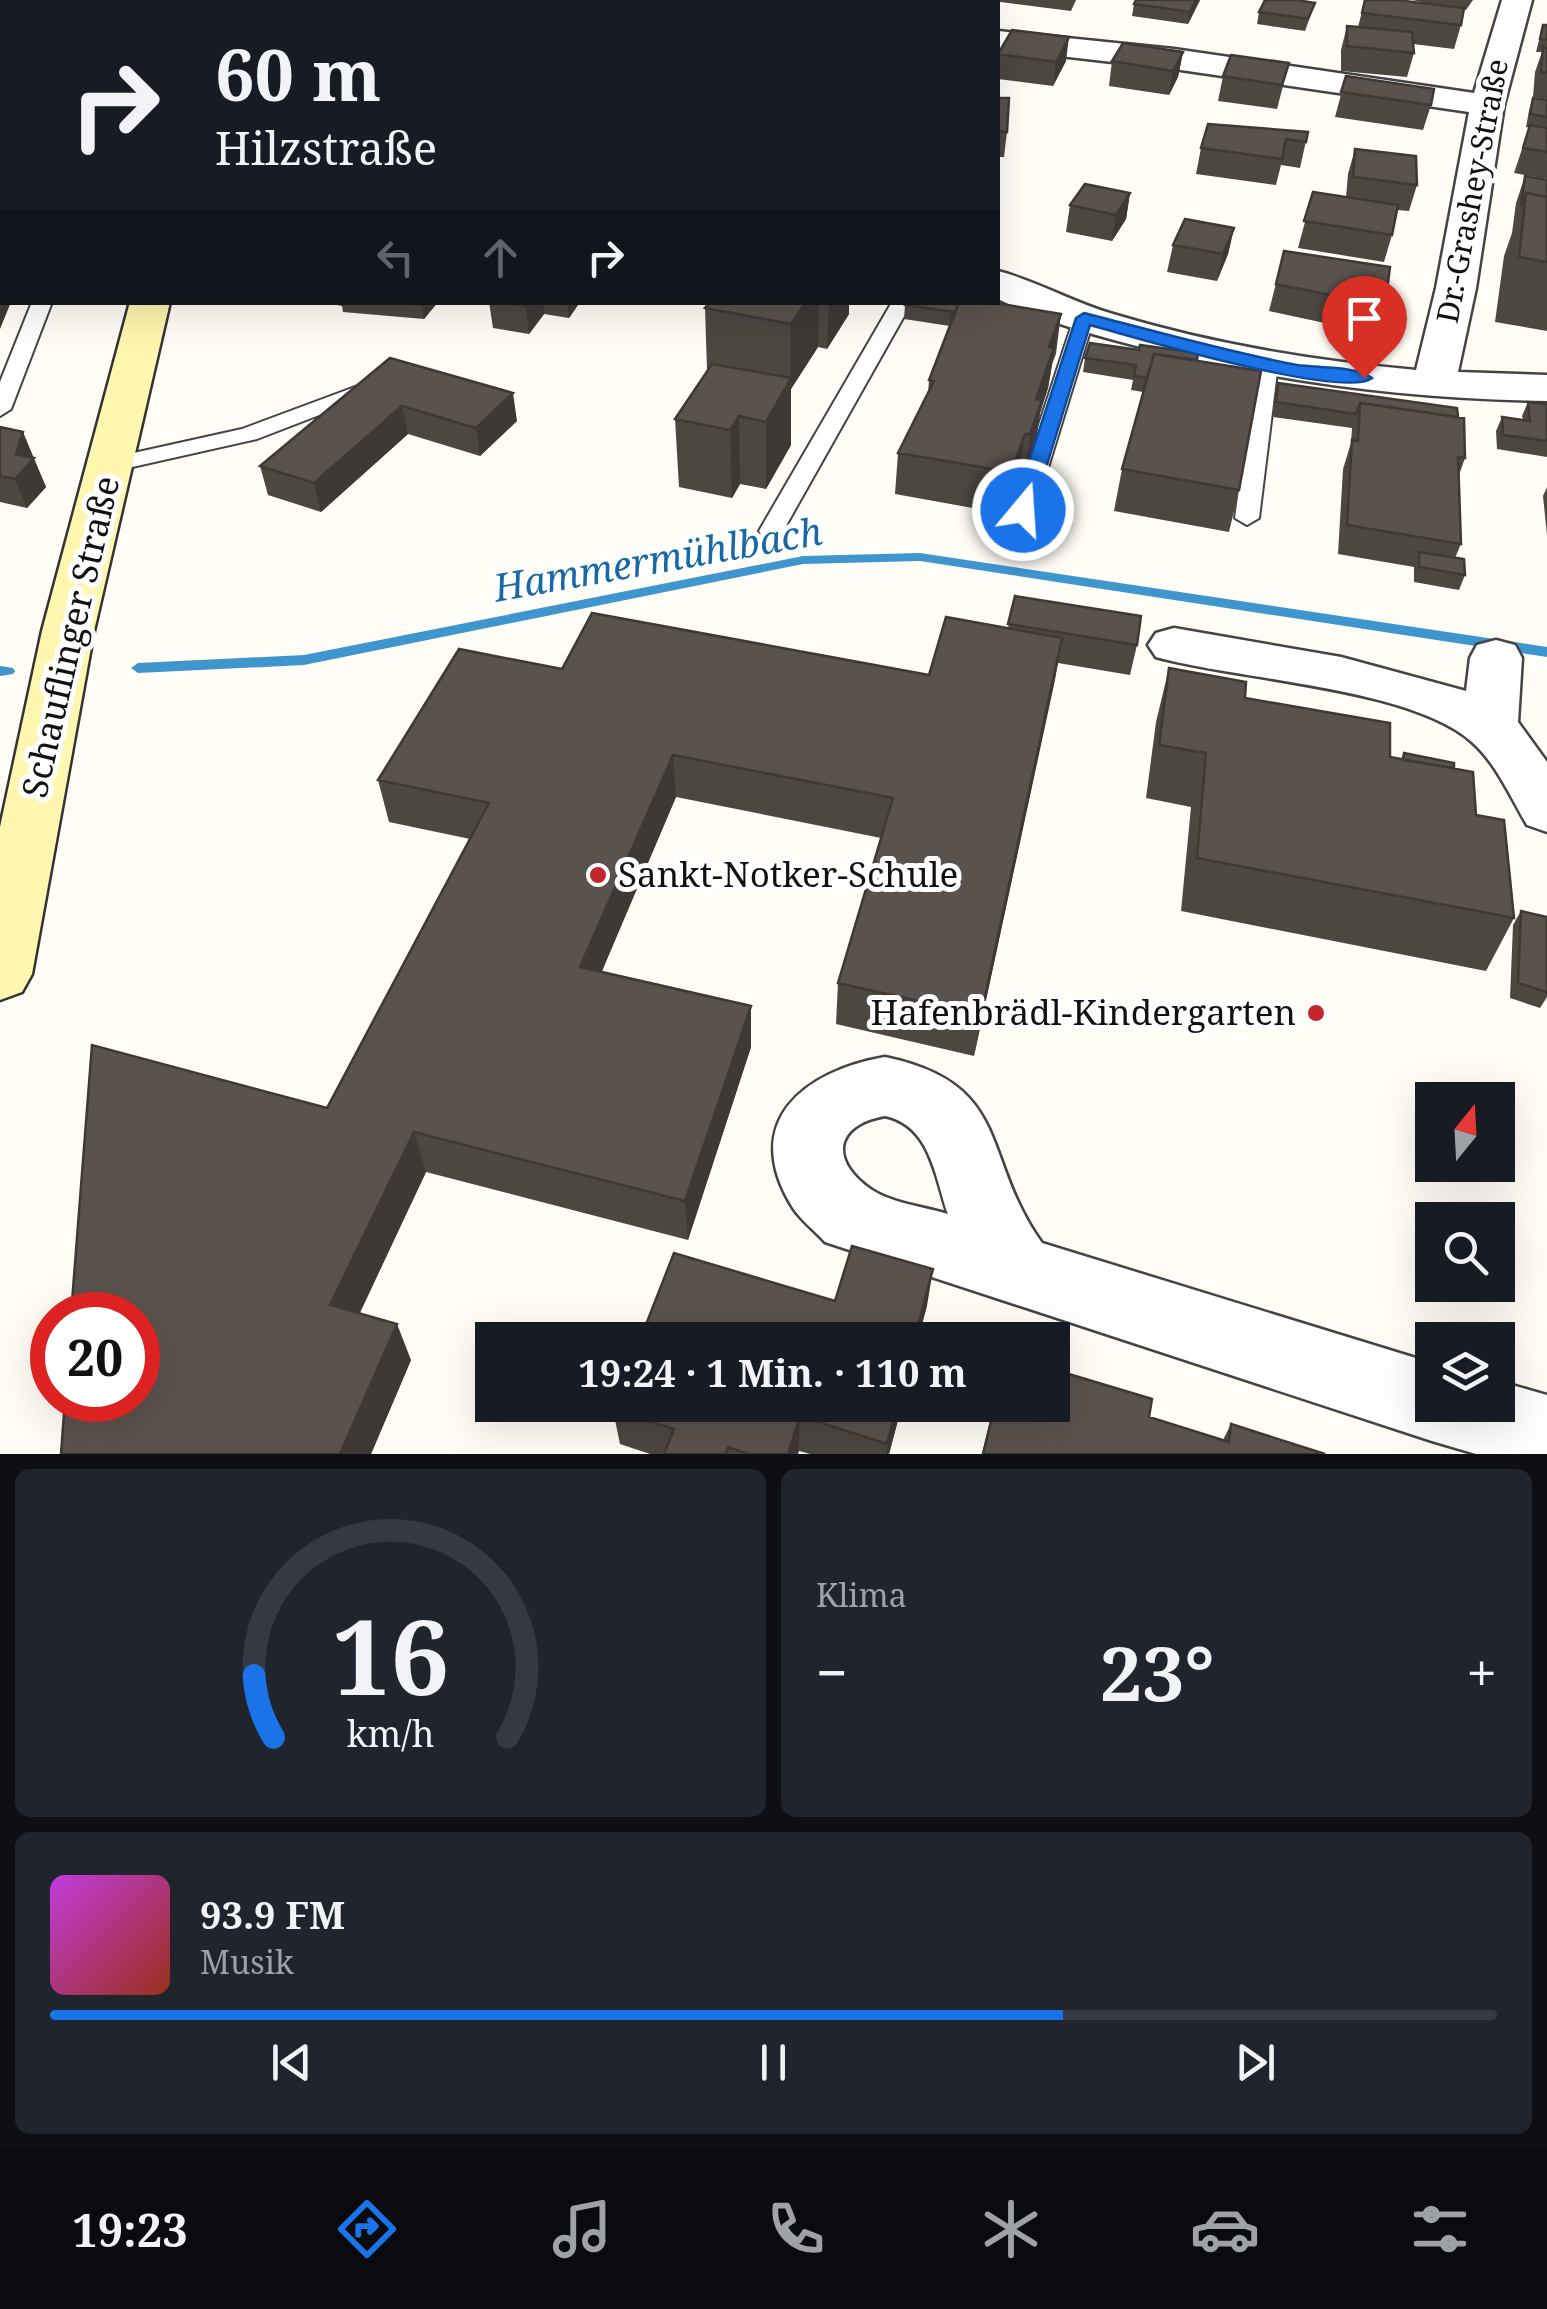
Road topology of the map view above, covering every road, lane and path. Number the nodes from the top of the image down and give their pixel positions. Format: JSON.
{"nodes":[{"id":1,"x":1514,"y":8,"type":"edge"},
{"id":2,"x":1547,"y":22,"type":"edge"},
{"id":3,"x":1000,"y":40,"type":"edge"},
{"id":4,"x":1487,"y":106,"type":"junction"},
{"id":5,"x":1000,"y":284,"type":"edge"},
{"id":6,"x":41,"y":305,"type":"edge"},
{"id":7,"x":149,"y":305,"type":"edge"},
{"id":8,"x":900,"y":305,"type":"edge"},
{"id":9,"x":1084,"y":318,"type":"junction"},
{"id":10,"x":1267,"y":364,"type":"junction"},
{"id":11,"x":400,"y":376,"type":"edge"},
{"id":12,"x":1434,"y":383,"type":"junction"},
{"id":13,"x":1547,"y":388,"type":"edge"},
{"id":14,"x":0,"y":409,"type":"edge"},
{"id":15,"x":110,"y":465,"type":"junction"},
{"id":16,"x":1023,"y":510,"type":"dead end"},
{"id":17,"x":1247,"y":518,"type":"dead end"},
{"id":18,"x":771,"y":531,"type":"dead end"},
{"id":19,"x":1174,"y":646,"type":"dead end"},
{"id":20,"x":1496,"y":658,"type":"dead end"},
{"id":21,"x":1490,"y":727,"type":"junction"},
{"id":22,"x":1547,"y":810,"type":"edge"},
{"id":23,"x":0,"y":974,"type":"edge"},
{"id":24,"x":1017,"y":1270,"type":"dead end"},
{"id":25,"x":1415,"y":1397,"type":"edge"},
{"id":26,"x":1502,"y":1422,"type":"edge"},
{"id":27,"x":1547,"y":1435,"type":"edge"}],
"edges":[{"from":1,"to":2,"type":"street"},
{"from":1,"to":4,"type":"street","name":"Dr.-Grashey-Straße"},
{"from":3,"to":4,"type":"street"},
{"from":4,"to":12,"type":"street","name":"Dr.-Grashey-Straße"},
{"from":5,"to":9,"type":"street"},
{"from":6,"to":14,"type":"lane"},
{"from":7,"to":15,"type":"main road","name":"Schauflinger Straße"},
{"from":8,"to":18,"type":"lane"},
{"from":9,"to":10,"type":"street"},
{"from":9,"to":16,"type":"lane"},
{"from":10,"to":12,"type":"street"},
{"from":10,"to":17,"type":"lane"},
{"from":11,"to":15,"type":"lane"},
{"from":12,"to":13,"type":"street"},
{"from":15,"to":23,"type":"main road","name":"Schauflinger Straße"},
{"from":19,"to":21,"type":"street"},
{"from":20,"to":21,"type":"street"},
{"from":21,"to":22,"type":"street"},
{"from":24,"to":25,"type":"street"},
{"from":26,"to":27,"type":"street"}]}
